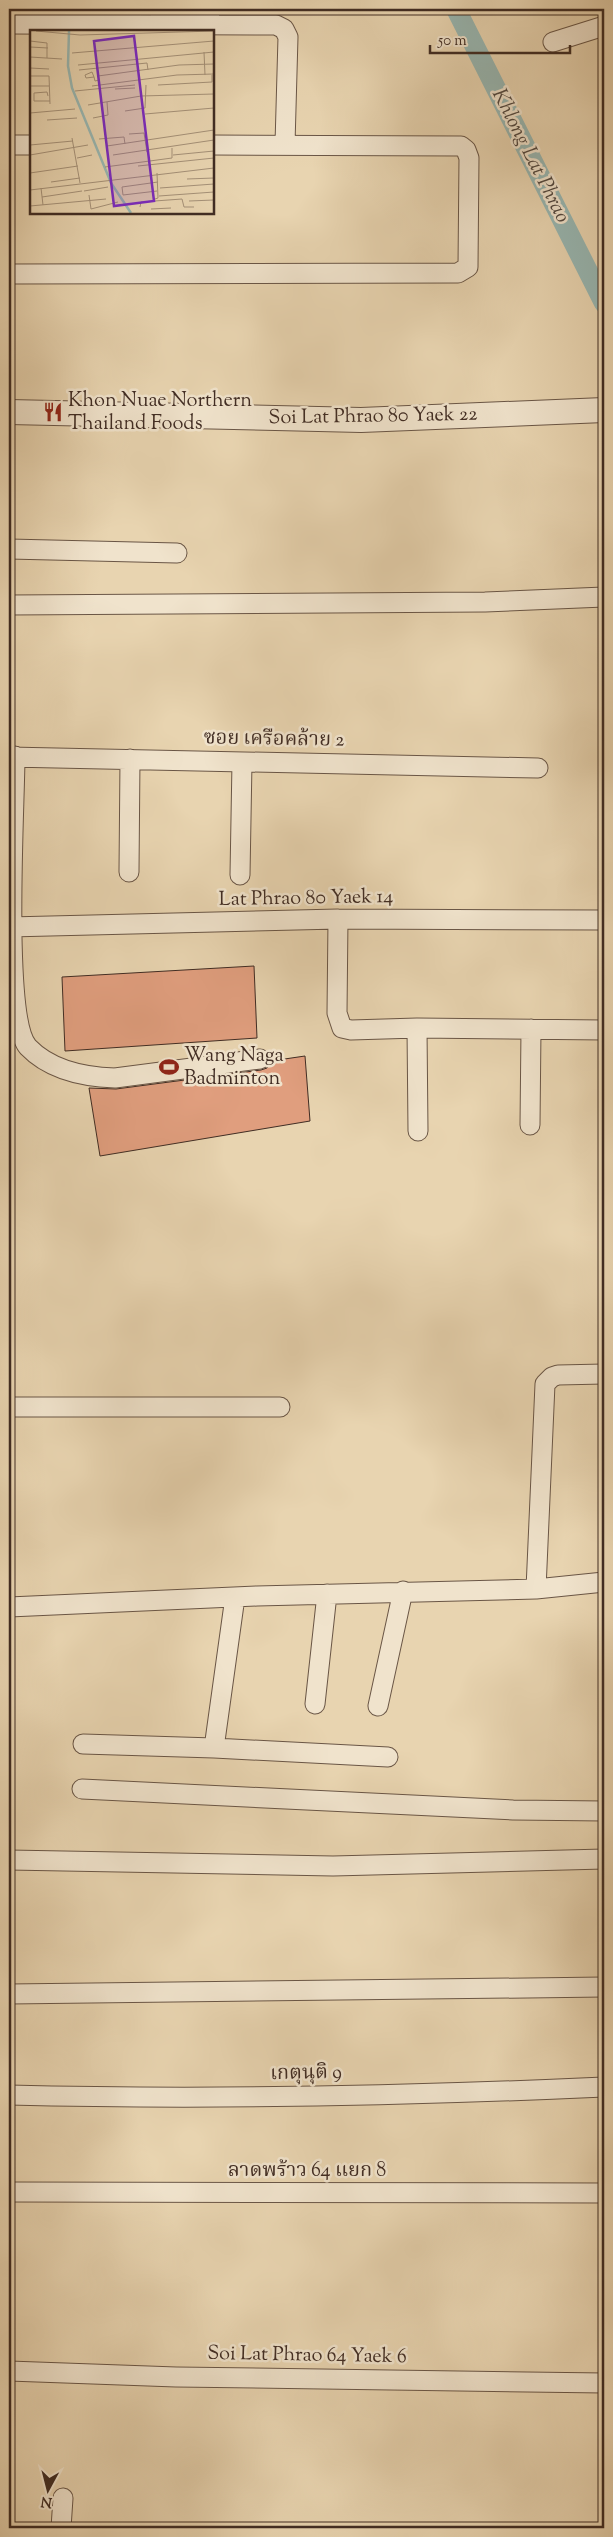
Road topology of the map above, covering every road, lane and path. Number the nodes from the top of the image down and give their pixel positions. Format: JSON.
{"nodes":[{"id":1,"x":159,"y":9,"type":"edge"},
{"id":2,"x":212,"y":9,"type":"edge"},
{"id":3,"x":9,"y":24,"type":"edge"},
{"id":4,"x":604,"y":26,"type":"edge"},
{"id":5,"x":553,"y":42,"type":"dead end"},
{"id":6,"x":214,"y":144,"type":"edge"},
{"id":7,"x":285,"y":144,"type":"junction"},
{"id":8,"x":9,"y":145,"type":"edge"},
{"id":9,"x":30,"y":145,"type":"edge"},
{"id":10,"x":9,"y":274,"type":"edge"},
{"id":11,"x":596,"y":411,"type":"edge"},
{"id":12,"x":9,"y":412,"type":"edge"},
{"id":13,"x":9,"y":549,"type":"edge"},
{"id":14,"x":177,"y":552,"type":"dead end"},
{"id":15,"x":604,"y":597,"type":"edge"},
{"id":16,"x":9,"y":605,"type":"edge"},
{"id":17,"x":12,"y":756,"type":"edge"},
{"id":18,"x":130,"y":759,"type":"junction"},
{"id":19,"x":242,"y":762,"type":"junction"},
{"id":20,"x":538,"y":768,"type":"dead end"},
{"id":21,"x":129,"y":872,"type":"dead end"},
{"id":22,"x":240,"y":875,"type":"dead end"},
{"id":23,"x":338,"y":919,"type":"junction"},
{"id":24,"x":604,"y":920,"type":"edge"},
{"id":25,"x":11,"y":927,"type":"edge"},
{"id":26,"x":417,"y":1028,"type":"junction"},
{"id":27,"x":531,"y":1029,"type":"junction"},
{"id":28,"x":604,"y":1030,"type":"edge"},
{"id":29,"x":260,"y":1059,"type":"dead end"},
{"id":30,"x":530,"y":1126,"type":"dead end"},
{"id":31,"x":418,"y":1131,"type":"dead end"},
{"id":32,"x":604,"y":1374,"type":"edge"},
{"id":33,"x":9,"y":1407,"type":"edge"},
{"id":34,"x":280,"y":1407,"type":"dead end"},
{"id":35,"x":604,"y":1582,"type":"edge"},
{"id":36,"x":536,"y":1589,"type":"junction"},
{"id":37,"x":403,"y":1591,"type":"junction"},
{"id":38,"x":327,"y":1594,"type":"junction"},
{"id":39,"x":235,"y":1597,"type":"junction"},
{"id":40,"x":9,"y":1607,"type":"edge"},
{"id":41,"x":315,"y":1704,"type":"dead end"},
{"id":42,"x":378,"y":1706,"type":"dead end"},
{"id":43,"x":83,"y":1744,"type":"dead end"},
{"id":44,"x":214,"y":1748,"type":"junction"},
{"id":45,"x":388,"y":1757,"type":"dead end"},
{"id":46,"x":82,"y":1789,"type":"dead end"},
{"id":47,"x":604,"y":1811,"type":"edge"},
{"id":48,"x":604,"y":1859,"type":"edge"},
{"id":49,"x":9,"y":1860,"type":"edge"},
{"id":50,"x":604,"y":1987,"type":"edge"},
{"id":51,"x":9,"y":1994,"type":"edge"},
{"id":52,"x":604,"y":2087,"type":"edge"},
{"id":53,"x":9,"y":2096,"type":"edge"},
{"id":54,"x":9,"y":2192,"type":"edge"},
{"id":55,"x":604,"y":2193,"type":"edge"},
{"id":56,"x":9,"y":2371,"type":"edge"},
{"id":57,"x":604,"y":2383,"type":"edge"},
{"id":58,"x":63,"y":2498,"type":"dead end"},
{"id":59,"x":61,"y":2528,"type":"edge"}],
"edges":[{"from":1,"to":2,"type":"street"},
{"from":3,"to":7,"type":"street"},
{"from":4,"to":5,"type":"street"},
{"from":6,"to":7,"type":"street"},
{"from":7,"to":10,"type":"street"},
{"from":8,"to":9,"type":"street"},
{"from":11,"to":12,"type":"street","name":"Soi Lat Phrao 80 Yaek 22"},
{"from":13,"to":14,"type":"street"},
{"from":15,"to":16,"type":"street"},
{"from":17,"to":18,"type":"street","name":"ซอย เครือคล้าย 2"},
{"from":17,"to":25,"type":"street"},
{"from":18,"to":19,"type":"street","name":"ซอย เครือคล้าย 2"},
{"from":18,"to":21,"type":"street"},
{"from":19,"to":20,"type":"street","name":"ซอย เครือคล้าย 2"},
{"from":19,"to":22,"type":"street"},
{"from":23,"to":24,"type":"street","name":"Lat Phrao 80 Yaek 14"},
{"from":23,"to":25,"type":"street","name":"Lat Phrao 80 Yaek 14"},
{"from":23,"to":26,"type":"street"},
{"from":25,"to":29,"type":"street"},
{"from":26,"to":27,"type":"street"},
{"from":26,"to":31,"type":"street"},
{"from":27,"to":28,"type":"street"},
{"from":27,"to":30,"type":"street"},
{"from":32,"to":36,"type":"street"},
{"from":33,"to":34,"type":"street"},
{"from":35,"to":36,"type":"street"},
{"from":36,"to":37,"type":"street"},
{"from":37,"to":38,"type":"street"},
{"from":37,"to":42,"type":"street"},
{"from":38,"to":39,"type":"street"},
{"from":38,"to":41,"type":"street"},
{"from":39,"to":40,"type":"street"},
{"from":39,"to":44,"type":"street"},
{"from":43,"to":44,"type":"street"},
{"from":44,"to":45,"type":"street"},
{"from":46,"to":47,"type":"street"},
{"from":48,"to":49,"type":"street"},
{"from":50,"to":51,"type":"street"},
{"from":52,"to":53,"type":"street","name":"เกตุนุติ 9"},
{"from":54,"to":55,"type":"street","name":"ลาดพร้าว 64 แยก 8"},
{"from":56,"to":57,"type":"street","name":"Soi Lat Phrao 64 Yaek 6"},
{"from":58,"to":59,"type":"street"}]}
